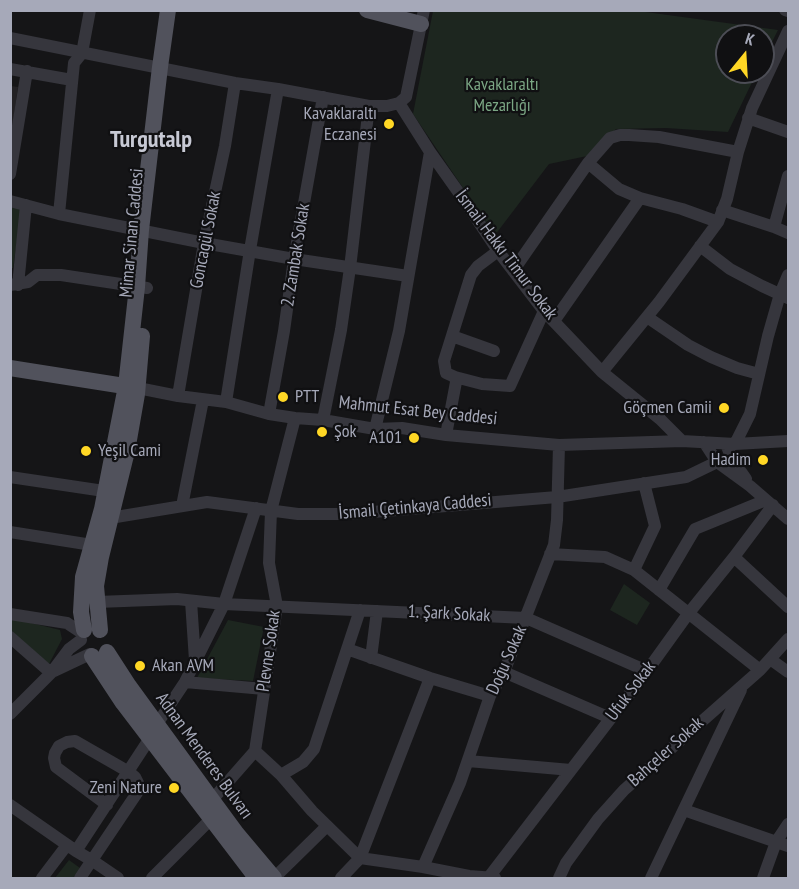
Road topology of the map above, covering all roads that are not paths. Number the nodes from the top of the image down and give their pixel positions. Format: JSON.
{"nodes":[{"id":1,"x":90,"y":10,"type":"edge"},
{"id":2,"x":168,"y":10,"type":"edge"},
{"id":3,"x":178,"y":10,"type":"edge"},
{"id":4,"x":367,"y":10,"type":"edge"},
{"id":5,"x":423,"y":17,"type":"edge"},
{"id":6,"x":789,"y":31,"type":"edge"},
{"id":7,"x":10,"y":38,"type":"edge"},
{"id":8,"x":82,"y":53,"type":"junction"},
{"id":9,"x":164,"y":68,"type":"junction"},
{"id":10,"x":10,"y":69,"type":"edge"},
{"id":11,"x":27,"y":72,"type":"junction"},
{"id":12,"x":72,"y":80,"type":"junction"},
{"id":13,"x":236,"y":83,"type":"junction"},
{"id":14,"x":278,"y":88,"type":"junction"},
{"id":15,"x":323,"y":97,"type":"junction"},
{"id":16,"x":399,"y":104,"type":"junction"},
{"id":17,"x":369,"y":106,"type":"junction"},
{"id":18,"x":748,"y":118,"type":"junction"},
{"id":19,"x":789,"y":132,"type":"edge"},
{"id":20,"x":430,"y":152,"type":"junction"},
{"id":21,"x":738,"y":152,"type":"junction"},
{"id":22,"x":588,"y":164,"type":"junction"},
{"id":23,"x":10,"y":174,"type":"edge"},
{"id":24,"x":789,"y":176,"type":"edge"},
{"id":25,"x":640,"y":198,"type":"junction"},
{"id":26,"x":10,"y":201,"type":"edge"},
{"id":27,"x":26,"y":205,"type":"junction"},
{"id":28,"x":722,"y":210,"type":"junction"},
{"id":29,"x":59,"y":214,"type":"junction"},
{"id":30,"x":717,"y":222,"type":"junction"},
{"id":31,"x":774,"y":227,"type":"junction"},
{"id":32,"x":146,"y":231,"type":"junction"},
{"id":33,"x":789,"y":233,"type":"edge"},
{"id":34,"x":204,"y":243,"type":"junction"},
{"id":35,"x":700,"y":246,"type":"junction"},
{"id":36,"x":249,"y":250,"type":"junction"},
{"id":37,"x":498,"y":250,"type":"junction"},
{"id":38,"x":294,"y":259,"type":"junction"},
{"id":39,"x":350,"y":268,"type":"junction"},
{"id":40,"x":513,"y":271,"type":"junction"},
{"id":41,"x":789,"y":275,"type":"edge"},
{"id":42,"x":408,"y":276,"type":"junction"},
{"id":43,"x":14,"y":285,"type":"edge"},
{"id":44,"x":142,"y":287,"type":"junction"},
{"id":45,"x":784,"y":296,"type":"edge"},
{"id":46,"x":544,"y":311,"type":"junction"},
{"id":47,"x":647,"y":317,"type":"junction"},
{"id":48,"x":554,"y":321,"type":"junction"},
{"id":49,"x":452,"y":336,"type":"junction"},
{"id":50,"x":494,"y":351,"type":"dead end"},
{"id":51,"x":10,"y":368,"type":"edge"},
{"id":52,"x":602,"y":372,"type":"junction"},
{"id":53,"x":759,"y":374,"type":"junction"},
{"id":54,"x":455,"y":377,"type":"junction"},
{"id":55,"x":88,"y":380,"type":"junction"},
{"id":56,"x":132,"y":387,"type":"junction"},
{"id":57,"x":178,"y":396,"type":"junction"},
{"id":58,"x":203,"y":400,"type":"junction"},
{"id":59,"x":226,"y":402,"type":"junction"},
{"id":60,"x":269,"y":414,"type":"junction"},
{"id":61,"x":120,"y":417,"type":"junction"},
{"id":62,"x":295,"y":418,"type":"junction"},
{"id":63,"x":323,"y":420,"type":"junction"},
{"id":64,"x":375,"y":429,"type":"junction"},
{"id":65,"x":446,"y":435,"type":"junction"},
{"id":66,"x":682,"y":441,"type":"junction"},
{"id":67,"x":789,"y":441,"type":"edge"},
{"id":68,"x":704,"y":442,"type":"junction"},
{"id":69,"x":731,"y":444,"type":"junction"},
{"id":70,"x":559,"y":445,"type":"junction"},
{"id":71,"x":717,"y":462,"type":"junction"},
{"id":72,"x":10,"y":477,"type":"edge"},
{"id":73,"x":644,"y":483,"type":"junction"},
{"id":74,"x":750,"y":486,"type":"junction"},
{"id":75,"x":104,"y":491,"type":"junction"},
{"id":76,"x":557,"y":496,"type":"junction"},
{"id":77,"x":769,"y":502,"type":"junction"},
{"id":78,"x":182,"y":506,"type":"junction"},
{"id":79,"x":256,"y":508,"type":"junction"},
{"id":80,"x":271,"y":511,"type":"junction"},
{"id":81,"x":110,"y":518,"type":"junction"},
{"id":82,"x":789,"y":519,"type":"edge"},
{"id":83,"x":10,"y":531,"type":"edge"},
{"id":84,"x":92,"y":545,"type":"junction"},
{"id":85,"x":550,"y":554,"type":"junction"},
{"id":86,"x":734,"y":557,"type":"junction"},
{"id":87,"x":634,"y":570,"type":"junction"},
{"id":88,"x":659,"y":590,"type":"junction"},
{"id":89,"x":191,"y":601,"type":"junction"},
{"id":90,"x":97,"y":602,"type":"junction"},
{"id":91,"x":224,"y":604,"type":"junction"},
{"id":92,"x":277,"y":606,"type":"junction"},
{"id":93,"x":789,"y":606,"type":"edge"},
{"id":94,"x":360,"y":610,"type":"junction"},
{"id":95,"x":377,"y":611,"type":"junction"},
{"id":96,"x":10,"y":614,"type":"edge"},
{"id":97,"x":688,"y":614,"type":"junction"},
{"id":98,"x":526,"y":618,"type":"junction"},
{"id":99,"x":87,"y":633,"type":"junction"},
{"id":100,"x":10,"y":637,"type":"edge"},
{"id":101,"x":787,"y":643,"type":"edge"},
{"id":102,"x":347,"y":649,"type":"junction"},
{"id":103,"x":96,"y":654,"type":"junction"},
{"id":104,"x":371,"y":658,"type":"junction"},
{"id":105,"x":770,"y":659,"type":"junction"},
{"id":106,"x":195,"y":662,"type":"junction"},
{"id":107,"x":760,"y":670,"type":"junction"},
{"id":108,"x":647,"y":671,"type":"junction"},
{"id":109,"x":504,"y":672,"type":"junction"},
{"id":110,"x":789,"y":672,"type":"edge"},
{"id":111,"x":51,"y":673,"type":"junction"},
{"id":112,"x":430,"y":678,"type":"junction"},
{"id":113,"x":185,"y":682,"type":"junction"},
{"id":114,"x":743,"y":685,"type":"junction"},
{"id":115,"x":264,"y":688,"type":"junction"},
{"id":116,"x":490,"y":696,"type":"junction"},
{"id":117,"x":10,"y":714,"type":"edge"},
{"id":118,"x":610,"y":718,"type":"junction"},
{"id":119,"x":154,"y":731,"type":"junction"},
{"id":120,"x":255,"y":752,"type":"junction"},
{"id":121,"x":468,"y":761,"type":"junction"},
{"id":122,"x":571,"y":770,"type":"junction"},
{"id":123,"x":129,"y":772,"type":"junction"},
{"id":124,"x":281,"y":775,"type":"junction"},
{"id":125,"x":212,"y":800,"type":"junction"},
{"id":126,"x":107,"y":804,"type":"junction"},
{"id":127,"x":10,"y":805,"type":"edge"},
{"id":128,"x":684,"y":810,"type":"junction"},
{"id":129,"x":211,"y":819,"type":"junction"},
{"id":130,"x":789,"y":824,"type":"edge"},
{"id":131,"x":327,"y":826,"type":"junction"},
{"id":132,"x":776,"y":842,"type":"junction"},
{"id":133,"x":789,"y":846,"type":"edge"},
{"id":134,"x":72,"y":848,"type":"junction"},
{"id":135,"x":360,"y":858,"type":"junction"},
{"id":136,"x":93,"y":861,"type":"junction"},
{"id":137,"x":423,"y":867,"type":"junction"},
{"id":138,"x":468,"y":877,"type":"edge"},
{"id":139,"x":274,"y":878,"type":"edge"},
{"id":140,"x":493,"y":878,"type":"edge"},
{"id":141,"x":42,"y":879,"type":"edge"},
{"id":142,"x":80,"y":879,"type":"edge"},
{"id":143,"x":118,"y":879,"type":"edge"},
{"id":144,"x":152,"y":879,"type":"edge"},
{"id":145,"x":258,"y":879,"type":"edge"},
{"id":146,"x":341,"y":879,"type":"edge"},
{"id":147,"x":559,"y":879,"type":"edge"},
{"id":148,"x":651,"y":879,"type":"edge"},
{"id":149,"x":763,"y":879,"type":"edge"}],
"edges":[{"from":1,"to":8,"type":"street"},
{"from":2,"to":9,"type":"main road","name":"Mimar Sinan Caddesi"},
{"from":3,"to":9,"type":"main road","name":"Mimar Sinan Caddesi"},
{"from":4,"to":5,"type":"main road"},
{"from":5,"to":16,"type":"street"},
{"from":6,"to":18,"type":"street"},
{"from":7,"to":8,"type":"street"},
{"from":8,"to":9,"type":"street"},
{"from":8,"to":12,"type":"street"},
{"from":9,"to":13,"type":"street"},
{"from":9,"to":32,"type":"main road","name":"Mimar Sinan Caddesi"},
{"from":10,"to":11,"type":"street"},
{"from":11,"to":12,"type":"street"},
{"from":11,"to":23,"type":"street"},
{"from":12,"to":29,"type":"street"},
{"from":13,"to":14,"type":"street"},
{"from":13,"to":34,"type":"street","name":"Goncagül Sokak"},
{"from":14,"to":15,"type":"street"},
{"from":14,"to":36,"type":"street"},
{"from":15,"to":17,"type":"street"},
{"from":15,"to":38,"type":"street","name":"2. Zambak Sokak"},
{"from":16,"to":17,"type":"street"},
{"from":16,"to":20,"type":"street","name":"İsmail Hakkı Timur Sokak"},
{"from":17,"to":39,"type":"street"},
{"from":18,"to":19,"type":"street"},
{"from":18,"to":21,"type":"street"},
{"from":20,"to":37,"type":"street","name":"İsmail Hakkı Timur Sokak"},
{"from":20,"to":42,"type":"street"},
{"from":21,"to":22,"type":"street"},
{"from":21,"to":28,"type":"street"},
{"from":22,"to":25,"type":"street"},
{"from":22,"to":40,"type":"street"},
{"from":24,"to":31,"type":"street"},
{"from":25,"to":30,"type":"street"},
{"from":25,"to":48,"type":"street"},
{"from":26,"to":27,"type":"street"},
{"from":27,"to":29,"type":"street"},
{"from":27,"to":43,"type":"street"},
{"from":28,"to":30,"type":"street"},
{"from":28,"to":31,"type":"street"},
{"from":29,"to":32,"type":"street"},
{"from":30,"to":35,"type":"street"},
{"from":31,"to":33,"type":"street"},
{"from":32,"to":34,"type":"street"},
{"from":32,"to":44,"type":"main road","name":"Mimar Sinan Caddesi"},
{"from":34,"to":36,"type":"street"},
{"from":34,"to":57,"type":"street","name":"Goncagül Sokak"},
{"from":35,"to":45,"type":"street"},
{"from":35,"to":47,"type":"street"},
{"from":36,"to":38,"type":"street"},
{"from":36,"to":59,"type":"street"},
{"from":37,"to":40,"type":"street","name":"İsmail Hakkı Timur Sokak"},
{"from":37,"to":49,"type":"street"},
{"from":38,"to":39,"type":"street"},
{"from":38,"to":60,"type":"street","name":"2. Zambak Sokak"},
{"from":39,"to":42,"type":"street"},
{"from":39,"to":63,"type":"street"},
{"from":40,"to":46,"type":"street","name":"İsmail Hakkı Timur Sokak"},
{"from":41,"to":45,"type":"street"},
{"from":42,"to":64,"type":"street"},
{"from":43,"to":44,"type":"street"},
{"from":44,"to":56,"type":"main road","name":"Mimar Sinan Caddesi"},
{"from":45,"to":53,"type":"street"},
{"from":46,"to":48,"type":"street","name":"İsmail Hakkı Timur Sokak"},
{"from":46,"to":54,"type":"street"},
{"from":47,"to":52,"type":"street"},
{"from":47,"to":53,"type":"street"},
{"from":48,"to":52,"type":"street","name":"İsmail Hakkı Timur Sokak"},
{"from":49,"to":50,"type":"street"},
{"from":49,"to":54,"type":"street"},
{"from":51,"to":55,"type":"main road","name":"Mahmut Esat Bey Caddesi"},
{"from":52,"to":66,"type":"street","name":"İsmail Hakkı Timur Sokak"},
{"from":53,"to":69,"type":"street"},
{"from":54,"to":65,"type":"street"},
{"from":55,"to":56,"type":"main road","name":"Mahmut Esat Bey Caddesi"},
{"from":55,"to":61,"type":"main road"},
{"from":56,"to":57,"type":"street","name":"Mahmut Esat Bey Caddesi"},
{"from":56,"to":61,"type":"main road"},
{"from":56,"to":81,"type":"main road"},
{"from":57,"to":58,"type":"street","name":"Mahmut Esat Bey Caddesi"},
{"from":58,"to":59,"type":"street","name":"Mahmut Esat Bey Caddesi"},
{"from":58,"to":78,"type":"street"},
{"from":59,"to":60,"type":"street","name":"Mahmut Esat Bey Caddesi"},
{"from":60,"to":62,"type":"street","name":"Mahmut Esat Bey Caddesi"},
{"from":61,"to":75,"type":"main road"},
{"from":62,"to":63,"type":"street","name":"Mahmut Esat Bey Caddesi"},
{"from":62,"to":80,"type":"street","name":"Plevne Sokak"},
{"from":63,"to":64,"type":"street","name":"Mahmut Esat Bey Caddesi"},
{"from":64,"to":65,"type":"street","name":"Mahmut Esat Bey Caddesi"},
{"from":65,"to":70,"type":"street","name":"Mahmut Esat Bey Caddesi"},
{"from":66,"to":68,"type":"street","name":"Mahmut Esat Bey Caddesi"},
{"from":66,"to":70,"type":"street","name":"Mahmut Esat Bey Caddesi"},
{"from":67,"to":69,"type":"street","name":"Mahmut Esat Bey Caddesi"},
{"from":68,"to":69,"type":"street","name":"Mahmut Esat Bey Caddesi"},
{"from":68,"to":71,"type":"street"},
{"from":69,"to":74,"type":"street"},
{"from":70,"to":76,"type":"street","name":"Doğu Sokak"},
{"from":71,"to":73,"type":"street","name":"İsmail Çetinkaya Caddesi"},
{"from":71,"to":74,"type":"street"},
{"from":72,"to":75,"type":"street"},
{"from":73,"to":76,"type":"street","name":"İsmail Çetinkaya Caddesi"},
{"from":73,"to":87,"type":"street"},
{"from":74,"to":77,"type":"street"},
{"from":75,"to":84,"type":"main road"},
{"from":76,"to":80,"type":"street","name":"İsmail Çetinkaya Caddesi"},
{"from":76,"to":85,"type":"street","name":"Doğu Sokak"},
{"from":77,"to":82,"type":"street"},
{"from":77,"to":86,"type":"street","name":"Ufuk Sokak"},
{"from":77,"to":88,"type":"street"},
{"from":78,"to":79,"type":"street","name":"İsmail Çetinkaya Caddesi"},
{"from":78,"to":81,"type":"street","name":"İsmail Çetinkaya Caddesi"},
{"from":79,"to":80,"type":"street","name":"İsmail Çetinkaya Caddesi"},
{"from":79,"to":91,"type":"street"},
{"from":80,"to":92,"type":"street","name":"Plevne Sokak"},
{"from":81,"to":90,"type":"main road"},
{"from":83,"to":84,"type":"street"},
{"from":84,"to":99,"type":"main road"},
{"from":85,"to":87,"type":"street"},
{"from":85,"to":98,"type":"street","name":"Doğu Sokak"},
{"from":86,"to":93,"type":"street"},
{"from":86,"to":97,"type":"street","name":"Ufuk Sokak"},
{"from":87,"to":88,"type":"street"},
{"from":88,"to":97,"type":"street"},
{"from":89,"to":90,"type":"street","name":"1. Şark Sokak"},
{"from":89,"to":91,"type":"street","name":"1. Şark Sokak"},
{"from":89,"to":106,"type":"street"},
{"from":90,"to":99,"type":"main road"},
{"from":91,"to":92,"type":"street","name":"1. Şark Sokak"},
{"from":91,"to":106,"type":"street"},
{"from":92,"to":94,"type":"street","name":"1. Şark Sokak"},
{"from":92,"to":115,"type":"street","name":"Plevne Sokak"},
{"from":94,"to":95,"type":"street","name":"1. Şark Sokak"},
{"from":94,"to":102,"type":"street"},
{"from":95,"to":98,"type":"street","name":"1. Şark Sokak"},
{"from":95,"to":104,"type":"street"},
{"from":96,"to":99,"type":"street"},
{"from":97,"to":107,"type":"street"},
{"from":97,"to":108,"type":"street","name":"Ufuk Sokak"},
{"from":98,"to":108,"type":"street","name":"1. Şark Sokak"},
{"from":98,"to":109,"type":"street","name":"Doğu Sokak"},
{"from":99,"to":103,"type":"main road","name":"Adnan Menderes Bulvarı"},
{"from":99,"to":111,"type":"street"},
{"from":100,"to":111,"type":"street"},
{"from":101,"to":105,"type":"street","name":"Bahçeler Sokak"},
{"from":102,"to":104,"type":"street"},
{"from":102,"to":124,"type":"street"},
{"from":103,"to":111,"type":"street"},
{"from":103,"to":119,"type":"main road","name":"Adnan Menderes Bulvarı"},
{"from":104,"to":112,"type":"street"},
{"from":105,"to":107,"type":"street","name":"Bahçeler Sokak"},
{"from":105,"to":110,"type":"street"},
{"from":106,"to":113,"type":"street"},
{"from":107,"to":114,"type":"street","name":"Bahçeler Sokak"},
{"from":108,"to":118,"type":"street","name":"Ufuk Sokak"},
{"from":109,"to":116,"type":"street","name":"Doğu Sokak"},
{"from":109,"to":118,"type":"street"},
{"from":111,"to":117,"type":"street"},
{"from":112,"to":116,"type":"street"},
{"from":112,"to":135,"type":"street"},
{"from":113,"to":115,"type":"street"},
{"from":113,"to":119,"type":"street"},
{"from":114,"to":128,"type":"street"},
{"from":114,"to":147,"type":"street","name":"Bahçeler Sokak"},
{"from":115,"to":120,"type":"street","name":"Plevne Sokak"},
{"from":116,"to":121,"type":"street","name":"Doğu Sokak"},
{"from":118,"to":122,"type":"street","name":"Ufuk Sokak"},
{"from":119,"to":123,"type":"street"},
{"from":119,"to":125,"type":"main road","name":"Adnan Menderes Bulvarı"},
{"from":119,"to":129,"type":"main road","name":"Adnan Menderes Bulvarı"},
{"from":120,"to":124,"type":"street"},
{"from":120,"to":125,"type":"street"},
{"from":121,"to":122,"type":"street"},
{"from":121,"to":137,"type":"street","name":"Doğu Sokak"},
{"from":122,"to":140,"type":"street","name":"Ufuk Sokak"},
{"from":123,"to":126,"type":"street"},
{"from":123,"to":126,"type":"street"},
{"from":123,"to":136,"type":"street"},
{"from":124,"to":131,"type":"street"},
{"from":125,"to":139,"type":"main road","name":"Adnan Menderes Bulvarı"},
{"from":126,"to":134,"type":"street"},
{"from":127,"to":134,"type":"street"},
{"from":128,"to":132,"type":"street"},
{"from":128,"to":148,"type":"street"},
{"from":129,"to":144,"type":"street"},
{"from":129,"to":145,"type":"main road","name":"Adnan Menderes Bulvarı"},
{"from":130,"to":132,"type":"street"},
{"from":131,"to":135,"type":"street"},
{"from":131,"to":139,"type":"street"},
{"from":132,"to":133,"type":"street"},
{"from":132,"to":149,"type":"street"},
{"from":134,"to":136,"type":"street"},
{"from":134,"to":141,"type":"street"},
{"from":135,"to":137,"type":"street"},
{"from":135,"to":146,"type":"street"},
{"from":136,"to":142,"type":"street"},
{"from":136,"to":143,"type":"street"},
{"from":137,"to":138,"type":"street"},
{"from":138,"to":140,"type":"street"}]}
